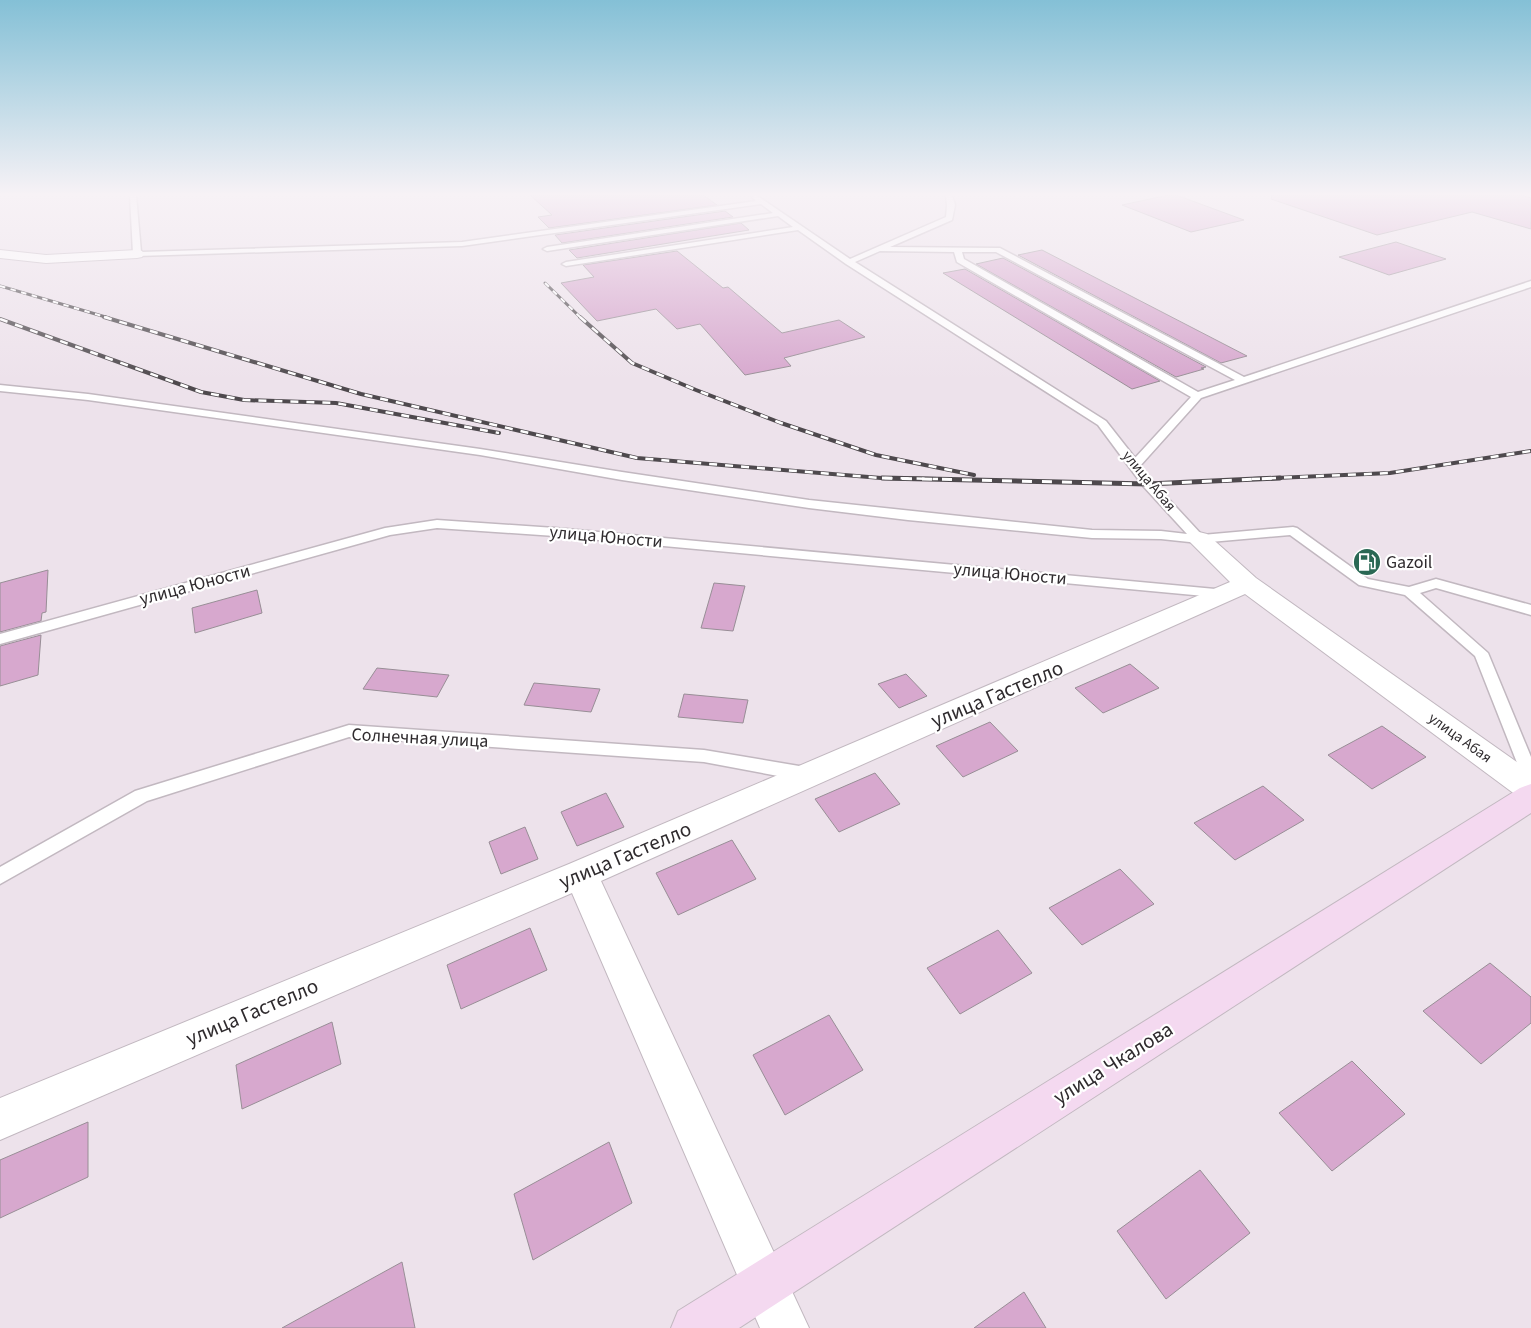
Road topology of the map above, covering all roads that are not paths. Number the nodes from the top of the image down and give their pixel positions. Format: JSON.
{"nodes":[{"id":1,"x":27,"y":257,"type":"edge"},
{"id":2,"x":83,"y":257,"type":"edge"},
{"id":3,"x":611,"y":257,"type":"edge"},
{"id":4,"x":842,"y":257,"type":"edge"},
{"id":5,"x":860,"y":257,"type":"edge"},
{"id":6,"x":959,"y":257,"type":"edge"},
{"id":7,"x":1011,"y":257,"type":"edge"},
{"id":8,"x":849,"y":262,"type":"junction"},
{"id":9,"x":566,"y":264,"type":"dead end"},
{"id":10,"x":1531,"y":284,"type":"edge"},
{"id":11,"x":1242,"y":380,"type":"junction"},
{"id":12,"x":0,"y":388,"type":"edge"},
{"id":13,"x":1196,"y":396,"type":"junction"},
{"id":14,"x":1134,"y":466,"type":"junction"},
{"id":15,"x":1199,"y":539,"type":"junction"},
{"id":16,"x":1237,"y":589,"type":"junction"},
{"id":17,"x":1410,"y":592,"type":"junction"},
{"id":18,"x":1531,"y":610,"type":"edge"},
{"id":19,"x":0,"y":639,"type":"edge"},
{"id":20,"x":809,"y":775,"type":"junction"},
{"id":21,"x":1531,"y":778,"type":"edge"},
{"id":22,"x":1531,"y":789,"type":"edge"},
{"id":23,"x":1531,"y":797,"type":"edge"},
{"id":24,"x":581,"y":874,"type":"junction"},
{"id":25,"x":0,"y":876,"type":"edge"},
{"id":26,"x":0,"y":1119,"type":"edge"},
{"id":27,"x":765,"y":1284,"type":"junction"},
{"id":28,"x":695,"y":1328,"type":"edge"},
{"id":29,"x":785,"y":1328,"type":"edge"}],
"edges":[{"from":1,"to":2,"type":"street"},
{"from":3,"to":9,"type":"lane"},
{"from":4,"to":8,"type":"lane","name":"улица Абая"},
{"from":5,"to":8,"type":"lane"},
{"from":6,"to":13,"type":"lane"},
{"from":7,"to":11,"type":"lane"},
{"from":8,"to":14,"type":"lane","name":"улица Абая"},
{"from":10,"to":11,"type":"lane"},
{"from":11,"to":13,"type":"lane"},
{"from":12,"to":15,"type":"lane"},
{"from":13,"to":14,"type":"lane"},
{"from":14,"to":15,"type":"lane","name":"улица Абая"},
{"from":15,"to":16,"type":"street","name":"улица Абая"},
{"from":15,"to":17,"type":"lane"},
{"from":16,"to":19,"type":"lane","name":"улица Юности"},
{"from":16,"to":20,"type":"street","name":"улица Гастелло"},
{"from":16,"to":22,"type":"street","name":"улица Абая"},
{"from":17,"to":18,"type":"lane"},
{"from":17,"to":21,"type":"lane"},
{"from":20,"to":24,"type":"street","name":"улица Гастелло"},
{"from":20,"to":25,"type":"lane","name":"Солнечная улица"},
{"from":23,"to":27,"type":"main road","name":"улица Чкалова"},
{"from":24,"to":26,"type":"street","name":"улица Гастелло"},
{"from":24,"to":27,"type":"street"},
{"from":27,"to":28,"type":"main road","name":"улица Чкалова"},
{"from":27,"to":29,"type":"street"}]}
